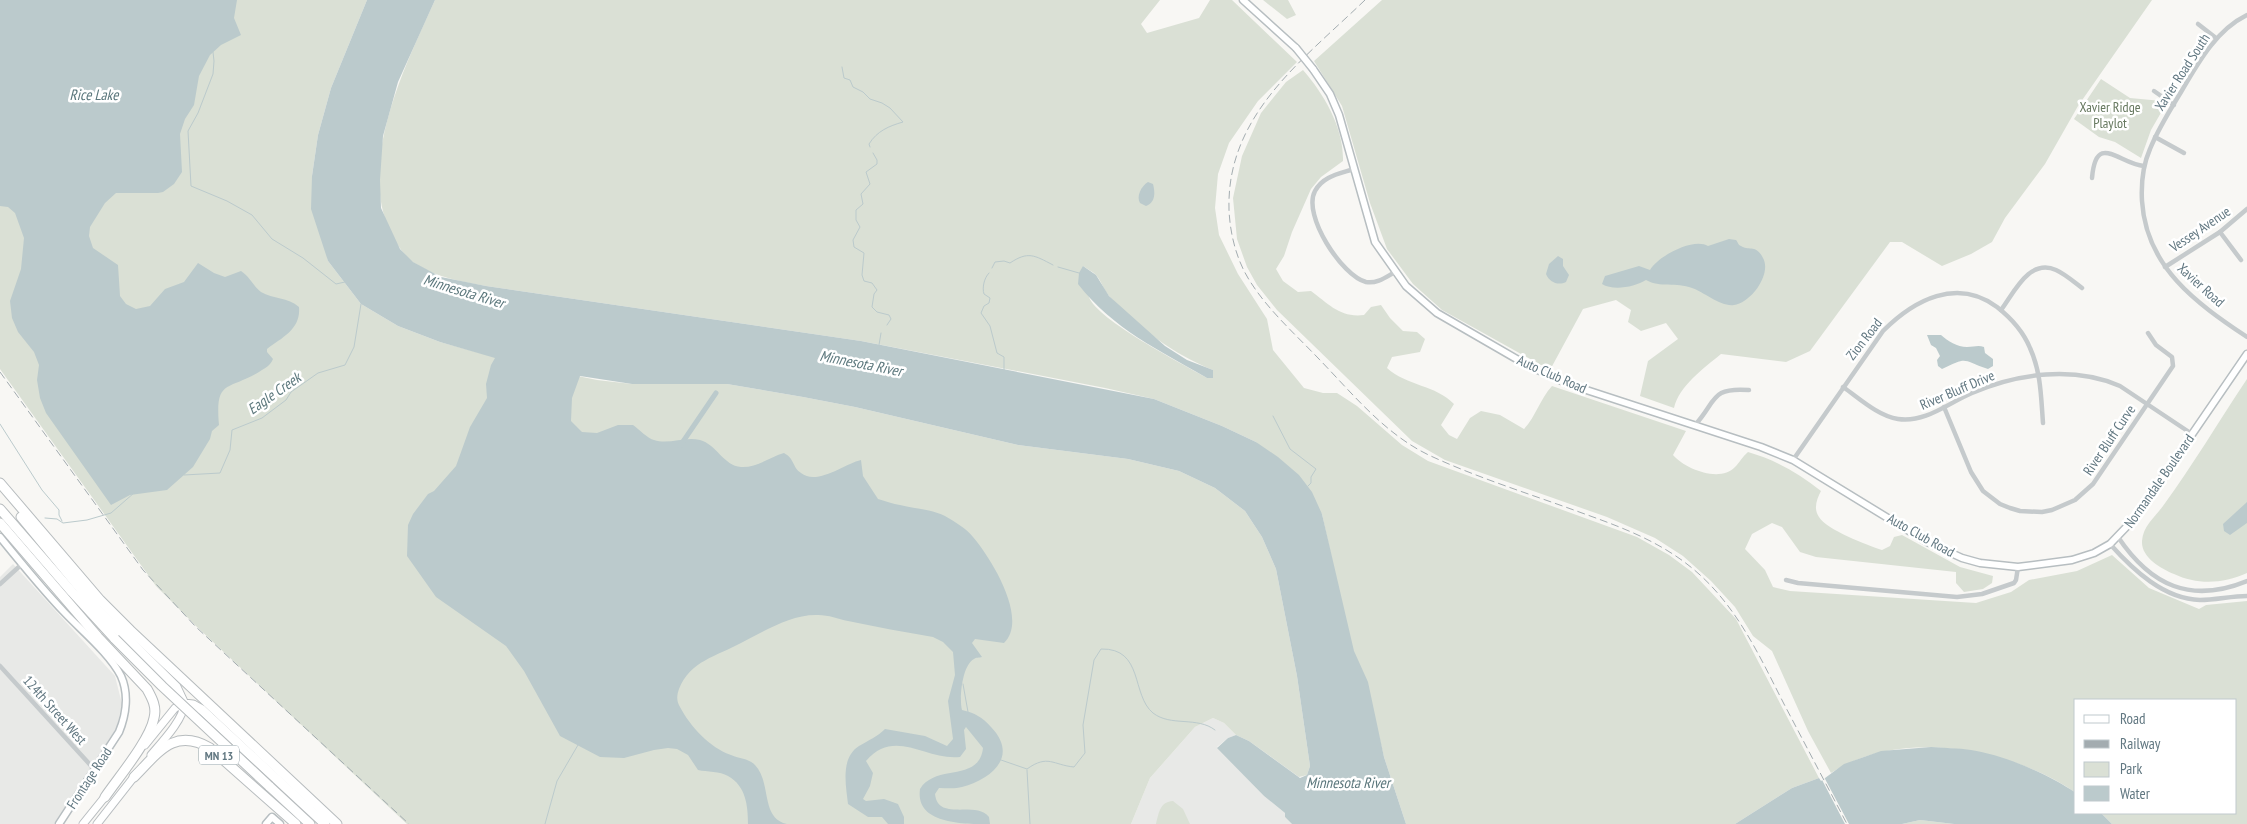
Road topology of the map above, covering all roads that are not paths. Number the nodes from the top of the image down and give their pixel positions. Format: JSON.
{"nodes":[{"id":1,"x":1243,"y":0,"type":"edge"},
{"id":2,"x":2247,"y":15,"type":"edge"},
{"id":3,"x":2198,"y":24,"type":"dead end"},
{"id":4,"x":2216,"y":38,"type":"junction"},
{"id":5,"x":2154,"y":91,"type":"dead end"},
{"id":6,"x":2174,"y":105,"type":"junction"},
{"id":7,"x":2155,"y":137,"type":"junction"},
{"id":8,"x":2184,"y":153,"type":"dead end"},
{"id":9,"x":2144,"y":166,"type":"junction"},
{"id":10,"x":1354,"y":169,"type":"junction"},
{"id":11,"x":2092,"y":178,"type":"dead end"},
{"id":12,"x":2247,"y":209,"type":"edge"},
{"id":13,"x":2220,"y":232,"type":"junction"},
{"id":14,"x":2240,"y":260,"type":"dead end"},
{"id":15,"x":2164,"y":267,"type":"junction"},
{"id":16,"x":1395,"y":272,"type":"junction"},
{"id":17,"x":2082,"y":288,"type":"dead end"},
{"id":18,"x":2001,"y":310,"type":"junction"},
{"id":19,"x":2148,"y":333,"type":"dead end"},
{"id":20,"x":2247,"y":337,"type":"edge"},
{"id":21,"x":2247,"y":354,"type":"edge"},
{"id":22,"x":2039,"y":375,"type":"junction"},
{"id":23,"x":1843,"y":387,"type":"junction"},
{"id":24,"x":1749,"y":390,"type":"dead end"},
{"id":25,"x":2147,"y":404,"type":"junction"},
{"id":26,"x":1944,"y":407,"type":"junction"},
{"id":27,"x":2043,"y":423,"type":"dead end"},
{"id":28,"x":1695,"y":425,"type":"junction"},
{"id":29,"x":2192,"y":434,"type":"junction"},
{"id":30,"x":1793,"y":460,"type":"junction"},
{"id":31,"x":0,"y":484,"type":"edge"},
{"id":32,"x":0,"y":490,"type":"edge"},
{"id":33,"x":0,"y":509,"type":"edge"},
{"id":34,"x":0,"y":523,"type":"edge"},
{"id":35,"x":0,"y":537,"type":"edge"},
{"id":36,"x":2118,"y":537,"type":"junction"},
{"id":37,"x":2110,"y":544,"type":"junction"},
{"id":38,"x":22,"y":564,"type":"junction"},
{"id":39,"x":2018,"y":567,"type":"junction"},
{"id":40,"x":1786,"y":580,"type":"dead end"},
{"id":41,"x":2247,"y":581,"type":"edge"},
{"id":42,"x":0,"y":584,"type":"edge"},
{"id":43,"x":2247,"y":596,"type":"edge"},
{"id":44,"x":0,"y":666,"type":"edge"},
{"id":45,"x":184,"y":704,"type":"junction"},
{"id":46,"x":94,"y":769,"type":"junction"},
{"id":47,"x":134,"y":777,"type":"junction"},
{"id":48,"x":105,"y":797,"type":"junction"},
{"id":49,"x":59,"y":824,"type":"edge"},
{"id":50,"x":83,"y":824,"type":"edge"},
{"id":51,"x":97,"y":824,"type":"edge"},
{"id":52,"x":266,"y":824,"type":"edge"},
{"id":53,"x":280,"y":824,"type":"edge"},
{"id":54,"x":296,"y":824,"type":"edge"},
{"id":55,"x":310,"y":824,"type":"edge"},
{"id":56,"x":326,"y":824,"type":"edge"},
{"id":57,"x":337,"y":824,"type":"edge"}],
"edges":[{"from":1,"to":10,"type":"street","name":"Auto Club Road","bridge":true},
{"from":2,"to":4,"type":"street","name":"Xavier Road South"},
{"from":3,"to":4,"type":"street"},
{"from":4,"to":6,"type":"street","name":"Xavier Road South"},
{"from":5,"to":6,"type":"street"},
{"from":6,"to":7,"type":"street","name":"Xavier Road South"},
{"from":7,"to":8,"type":"street"},
{"from":7,"to":9,"type":"street","name":"Xavier Road South"},
{"from":9,"to":11,"type":"street"},
{"from":9,"to":15,"type":"street","name":"Xavier Road South"},
{"from":10,"to":16,"type":"street","name":"Auto Club Road"},
{"from":10,"to":16,"type":"street"},
{"from":12,"to":13,"type":"street","name":"Vessey Avenue"},
{"from":13,"to":14,"type":"street"},
{"from":13,"to":15,"type":"street","name":"Vessey Avenue"},
{"from":15,"to":20,"type":"street","name":"Xavier Road"},
{"from":16,"to":28,"type":"street","name":"Auto Club Road"},
{"from":17,"to":18,"type":"street"},
{"from":18,"to":22,"type":"street","name":"Zion Road"},
{"from":18,"to":23,"type":"street","name":"Zion Road"},
{"from":19,"to":25,"type":"street","name":"River Bluff Curve"},
{"from":21,"to":29,"type":"street","name":"Normandale Boulevard"},
{"from":22,"to":25,"type":"street","name":"River Bluff Drive"},
{"from":22,"to":26,"type":"street","name":"River Bluff Drive"},
{"from":22,"to":27,"type":"street","name":"Zion Road"},
{"from":23,"to":26,"type":"street","name":"River Bluff Drive"},
{"from":23,"to":30,"type":"street","name":"Zion Road"},
{"from":24,"to":28,"type":"street"},
{"from":25,"to":26,"type":"street","name":"River Bluff Curve"},
{"from":25,"to":29,"type":"street","name":"River Bluff Drive"},
{"from":28,"to":30,"type":"street","name":"Auto Club Road"},
{"from":29,"to":36,"type":"street","name":"Normandale Boulevard"},
{"from":30,"to":39,"type":"street","name":"Auto Club Road"},
{"from":31,"to":57,"type":"highway"},
{"from":32,"to":45,"type":"highway"},
{"from":33,"to":55,"type":"highway","bridge":true},
{"from":34,"to":48,"type":"highway"},
{"from":35,"to":38,"type":"street","name":"Frontage Road"},
{"from":36,"to":37,"type":"street","name":"Normandale Boulevard"},
{"from":36,"to":41,"type":"street"},
{"from":37,"to":39,"type":"street","name":"Normandale Boulevard"},
{"from":37,"to":43,"type":"street"},
{"from":38,"to":42,"type":"street"},
{"from":38,"to":46,"type":"street","name":"Frontage Road"},
{"from":39,"to":40,"type":"street"},
{"from":44,"to":46,"type":"street","name":"124th Street West"},
{"from":45,"to":47,"type":"main road"},
{"from":45,"to":48,"type":"main road"},
{"from":45,"to":56,"type":"highway","number":"MN 13"},
{"from":46,"to":49,"type":"street","name":"Frontage Road"},
{"from":47,"to":51,"type":"main road","number":"MN 13"},
{"from":47,"to":54,"type":"highway","number":"MN 13"},
{"from":48,"to":50,"type":"main road"},
{"from":52,"to":53,"type":"street"}]}
